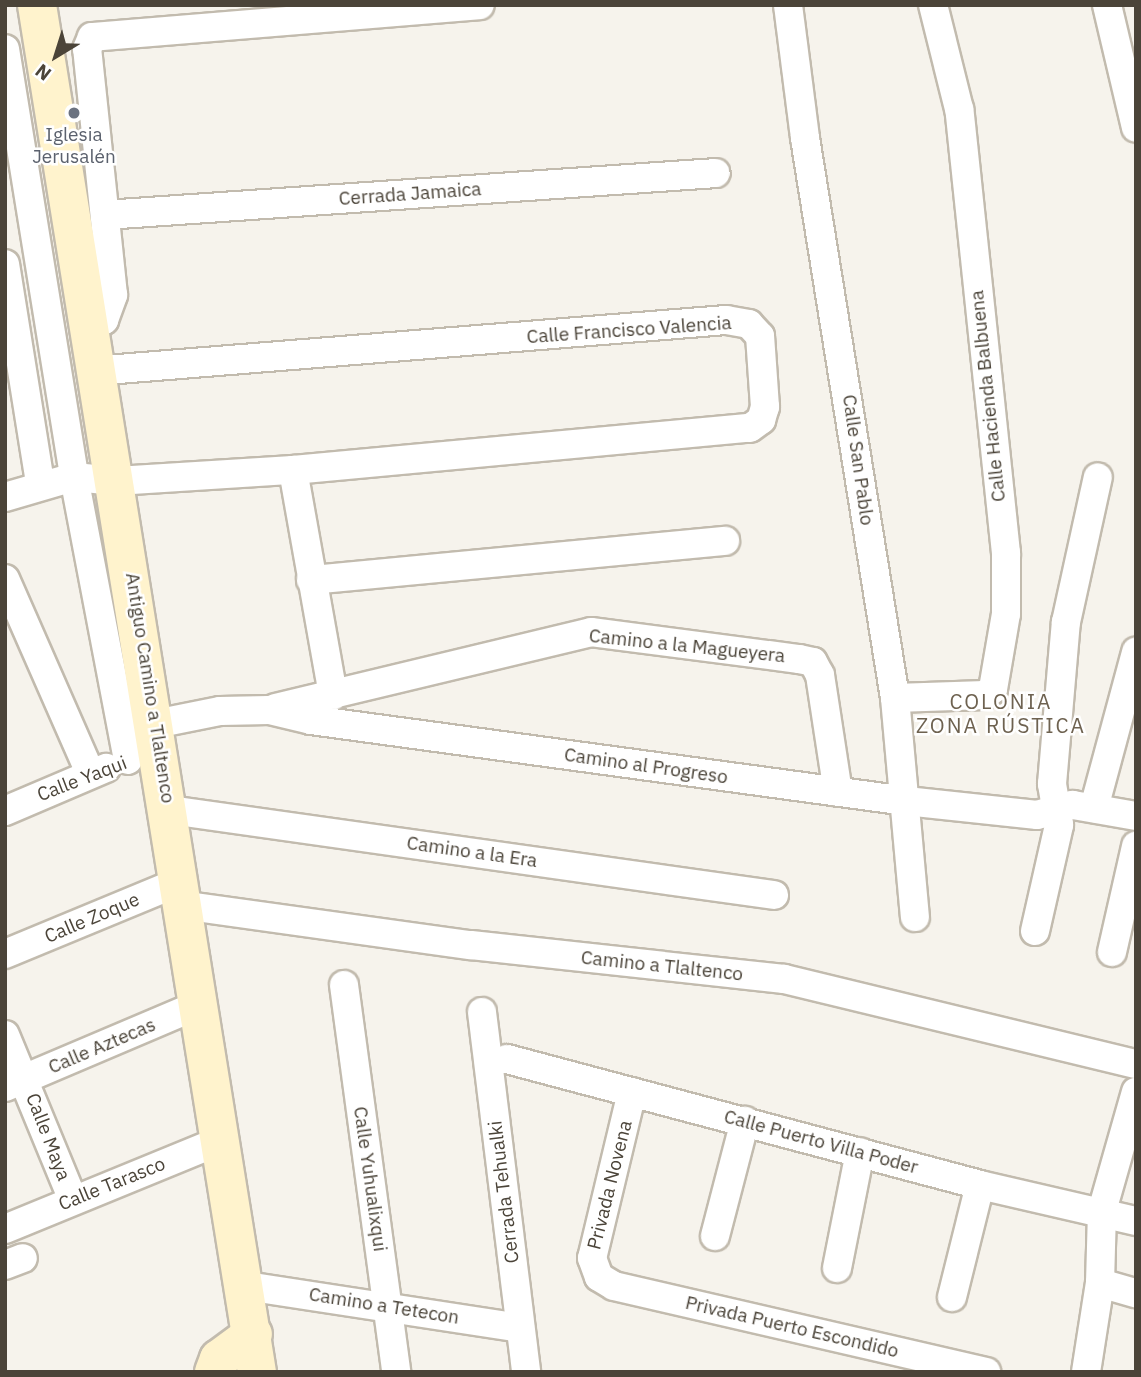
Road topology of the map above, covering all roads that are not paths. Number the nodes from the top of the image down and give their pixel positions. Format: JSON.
{"nodes":[{"id":1,"x":37,"y":5,"type":"edge"},
{"id":2,"x":480,"y":5,"type":"edge"},
{"id":3,"x":789,"y":5,"type":"edge"},
{"id":4,"x":933,"y":5,"type":"edge"},
{"id":5,"x":1107,"y":5,"type":"edge"},
{"id":6,"x":5,"y":49,"type":"edge"},
{"id":7,"x":1136,"y":128,"type":"edge"},
{"id":8,"x":716,"y":173,"type":"dead end"},
{"id":9,"x":18,"y":205,"type":"edge"},
{"id":10,"x":105,"y":215,"type":"junction"},
{"id":11,"x":5,"y":264,"type":"edge"},
{"id":12,"x":45,"y":285,"type":"junction"},
{"id":13,"x":9,"y":299,"type":"edge"},
{"id":14,"x":87,"y":328,"type":"junction"},
{"id":15,"x":77,"y":373,"type":"junction"},
{"id":16,"x":15,"y":390,"type":"edge"},
{"id":17,"x":292,"y":470,"type":"junction"},
{"id":18,"x":74,"y":477,"type":"junction"},
{"id":19,"x":1098,"y":477,"type":"dead end"},
{"id":20,"x":116,"y":481,"type":"junction"},
{"id":21,"x":40,"y":483,"type":"junction"},
{"id":22,"x":5,"y":497,"type":"edge"},
{"id":23,"x":726,"y":541,"type":"dead end"},
{"id":24,"x":5,"y":579,"type":"edge"},
{"id":25,"x":311,"y":580,"type":"junction"},
{"id":26,"x":1136,"y":652,"type":"edge"},
{"id":27,"x":333,"y":695,"type":"junction"},
{"id":28,"x":895,"y":698,"type":"junction"},
{"id":29,"x":269,"y":710,"type":"junction"},
{"id":30,"x":148,"y":746,"type":"junction"},
{"id":31,"x":90,"y":773,"type":"junction"},
{"id":32,"x":838,"y":792,"type":"junction"},
{"id":33,"x":906,"y":801,"type":"junction"},
{"id":34,"x":7,"y":804,"type":"edge"},
{"id":35,"x":1056,"y":807,"type":"junction"},
{"id":36,"x":1094,"y":808,"type":"junction"},
{"id":37,"x":170,"y":810,"type":"junction"},
{"id":38,"x":1136,"y":816,"type":"edge"},
{"id":39,"x":1136,"y":846,"type":"edge"},
{"id":40,"x":180,"y":893,"type":"junction"},
{"id":41,"x":774,"y":895,"type":"dead end"},
{"id":42,"x":915,"y":917,"type":"dead end"},
{"id":43,"x":1035,"y":931,"type":"dead end"},
{"id":44,"x":1112,"y":952,"type":"dead end"},
{"id":45,"x":5,"y":954,"type":"edge"},
{"id":46,"x":344,"y":985,"type":"dead end"},
{"id":47,"x":198,"y":1005,"type":"junction"},
{"id":48,"x":482,"y":1012,"type":"dead end"},
{"id":49,"x":5,"y":1035,"type":"edge"},
{"id":50,"x":507,"y":1059,"type":"dead end"},
{"id":51,"x":1136,"y":1064,"type":"edge"},
{"id":52,"x":15,"y":1083,"type":"edge"},
{"id":53,"x":632,"y":1092,"type":"junction"},
{"id":54,"x":1136,"y":1092,"type":"edge"},
{"id":55,"x":745,"y":1121,"type":"junction"},
{"id":56,"x":220,"y":1141,"type":"junction"},
{"id":57,"x":860,"y":1152,"type":"junction"},
{"id":58,"x":981,"y":1185,"type":"junction"},
{"id":59,"x":73,"y":1200,"type":"junction"},
{"id":60,"x":1102,"y":1211,"type":"junction"},
{"id":61,"x":1136,"y":1221,"type":"edge"},
{"id":62,"x":5,"y":1229,"type":"edge"},
{"id":63,"x":715,"y":1236,"type":"dead end"},
{"id":64,"x":837,"y":1268,"type":"dead end"},
{"id":65,"x":599,"y":1277,"type":"joint"},
{"id":66,"x":1100,"y":1283,"type":"junction"},
{"id":67,"x":246,"y":1286,"type":"junction"},
{"id":68,"x":1136,"y":1293,"type":"edge"},
{"id":69,"x":952,"y":1297,"type":"dead end"},
{"id":70,"x":387,"y":1305,"type":"junction"},
{"id":71,"x":520,"y":1328,"type":"junction"},
{"id":72,"x":253,"y":1334,"type":"junction"},
{"id":73,"x":214,"y":1372,"type":"edge"},
{"id":74,"x":257,"y":1372,"type":"edge"},
{"id":75,"x":396,"y":1372,"type":"edge"},
{"id":76,"x":526,"y":1372,"type":"edge"},
{"id":77,"x":986,"y":1372,"type":"edge"},
{"id":78,"x":1086,"y":1372,"type":"edge"}],
"edges":[{"from":1,"to":14,"type":"street","name":"Antiguo Camino a Tlaltenco"},
{"from":2,"to":10,"type":"street"},
{"from":3,"to":28,"type":"street","name":"Calle San Pablo"},
{"from":4,"to":28,"type":"street","name":"Calle Hacienda Balbuena"},
{"from":5,"to":7,"type":"street"},
{"from":6,"to":9,"type":"street"},
{"from":8,"to":10,"type":"street","name":"Cerrada Jamaica"},
{"from":9,"to":12,"type":"street"},
{"from":10,"to":14,"type":"street"},
{"from":11,"to":13,"type":"street"},
{"from":12,"to":13,"type":"street"},
{"from":12,"to":15,"type":"street"},
{"from":13,"to":16,"type":"street"},
{"from":14,"to":15,"type":"street","name":"Antiguo Camino a Tlaltenco"},
{"from":15,"to":16,"type":"street","name":"Calle Francisco Valencia"},
{"from":15,"to":17,"type":"street","name":"Calle Francisco Valencia"},
{"from":15,"to":18,"type":"street"},
{"from":15,"to":20,"type":"street","name":"Antiguo Camino a Tlaltenco"},
{"from":16,"to":21,"type":"street"},
{"from":17,"to":20,"type":"street","name":"Calle Francisco Valencia"},
{"from":17,"to":25,"type":"street"},
{"from":18,"to":20,"type":"street","name":"Calle Francisco Valencia"},
{"from":18,"to":21,"type":"street","name":"Calle Francisco Valencia"},
{"from":18,"to":30,"type":"street"},
{"from":19,"to":35,"type":"street"},
{"from":20,"to":30,"type":"street","name":"Antiguo Camino a Tlaltenco"},
{"from":21,"to":22,"type":"street","name":"Calle Francisco Valencia"},
{"from":23,"to":25,"type":"street"},
{"from":24,"to":31,"type":"street"},
{"from":25,"to":27,"type":"street"},
{"from":26,"to":36,"type":"street"},
{"from":27,"to":29,"type":"street","name":"Camino a la Magueyera"},
{"from":27,"to":32,"type":"street","name":"Camino a la Magueyera"},
{"from":28,"to":33,"type":"street","name":"Calle San Pablo"},
{"from":29,"to":30,"type":"street","name":"Camino al Progreso"},
{"from":29,"to":32,"type":"street","name":"Camino al Progreso"},
{"from":30,"to":31,"type":"street","name":"Calle Yaqui"},
{"from":30,"to":37,"type":"street","name":"Antiguo Camino a Tlaltenco"},
{"from":31,"to":34,"type":"street","name":"Calle Yaqui"},
{"from":32,"to":33,"type":"street","name":"Camino al Progreso"},
{"from":33,"to":35,"type":"street","name":"Camino al Progreso"},
{"from":33,"to":42,"type":"street","name":"Calle San Pablo"},
{"from":35,"to":36,"type":"street","name":"Camino al Progreso"},
{"from":35,"to":43,"type":"street"},
{"from":36,"to":38,"type":"street","name":"Camino al Progreso"},
{"from":37,"to":40,"type":"street","name":"Antiguo Camino a Tlaltenco"},
{"from":37,"to":41,"type":"street","name":"Camino a la Era"},
{"from":39,"to":44,"type":"street"},
{"from":40,"to":45,"type":"street","name":"Calle Zoque"},
{"from":40,"to":47,"type":"street","name":"Antiguo Camino a Tlaltenco"},
{"from":40,"to":51,"type":"street","name":"Camino a Tlaltenco"},
{"from":46,"to":70,"type":"street","name":"Calle Yuhualixqui"},
{"from":47,"to":52,"type":"street","name":"Calle Aztecas"},
{"from":47,"to":56,"type":"street","name":"Antiguo Camino a Tlaltenco"},
{"from":48,"to":71,"type":"street","name":"Cerrada Tehualki"},
{"from":49,"to":52,"type":"street","name":"Calle Maya"},
{"from":50,"to":53,"type":"street","name":"Calle Puerto Villa Poder"},
{"from":52,"to":59,"type":"street","name":"Calle Maya"},
{"from":53,"to":55,"type":"street","name":"Calle Puerto Villa Poder"},
{"from":53,"to":65,"type":"street","name":"Privada Novena"},
{"from":54,"to":60,"type":"street"},
{"from":55,"to":57,"type":"street","name":"Calle Puerto Villa Poder"},
{"from":55,"to":63,"type":"street"},
{"from":56,"to":59,"type":"street","name":"Calle Tarasco"},
{"from":56,"to":67,"type":"street","name":"Antiguo Camino a Tlaltenco"},
{"from":57,"to":58,"type":"street","name":"Calle Puerto Villa Poder"},
{"from":57,"to":64,"type":"street"},
{"from":58,"to":60,"type":"street","name":"Calle Puerto Villa Poder"},
{"from":58,"to":69,"type":"street"},
{"from":59,"to":62,"type":"street","name":"Calle Tarasco"},
{"from":60,"to":61,"type":"street","name":"Calle Puerto Villa Poder"},
{"from":60,"to":66,"type":"street"},
{"from":65,"to":77,"type":"street","name":"Privada Puerto Escondido"},
{"from":66,"to":68,"type":"street"},
{"from":66,"to":78,"type":"street"},
{"from":67,"to":70,"type":"street","name":"Camino a Tetecon"},
{"from":67,"to":72,"type":"street","name":"Antiguo Camino a Tlaltenco"},
{"from":70,"to":71,"type":"street","name":"Camino a Tetecon"},
{"from":70,"to":75,"type":"street","name":"Calle Yuhualixqui"},
{"from":71,"to":76,"type":"street","name":"Cerrada Tehualki"},
{"from":72,"to":73,"type":"street"},
{"from":72,"to":74,"type":"street","name":"Antiguo Camino a Tlaltenco"}]}
